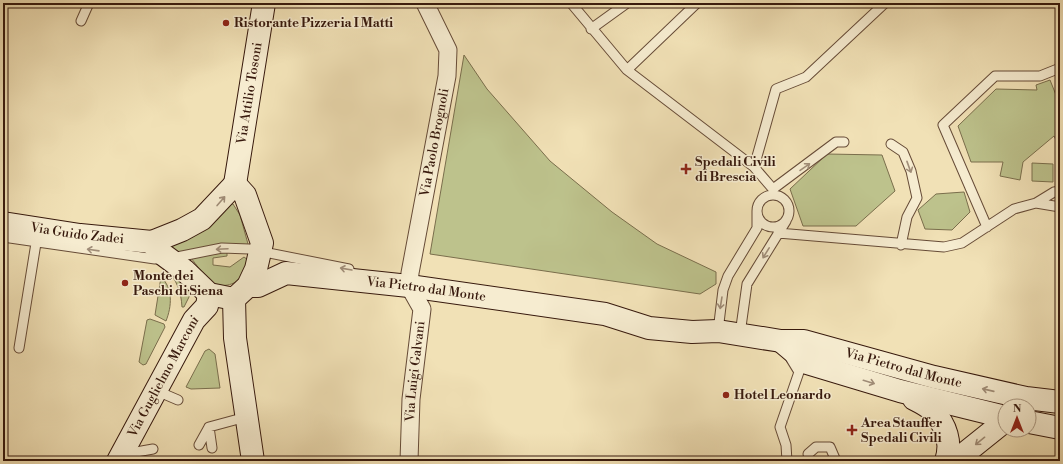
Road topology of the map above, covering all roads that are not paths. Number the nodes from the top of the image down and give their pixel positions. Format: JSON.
{"nodes":[{"id":1,"x":89,"y":3,"type":"edge"},
{"id":2,"x":264,"y":3,"type":"edge"},
{"id":3,"x":425,"y":3,"type":"edge"},
{"id":4,"x":571,"y":3,"type":"edge"},
{"id":5,"x":628,"y":3,"type":"edge"},
{"id":6,"x":697,"y":3,"type":"edge"},
{"id":7,"x":885,"y":3,"type":"edge"},
{"id":8,"x":81,"y":21,"type":"dead end"},
{"id":9,"x":591,"y":29,"type":"junction"},
{"id":10,"x":1060,"y":68,"type":"edge"},
{"id":11,"x":627,"y":70,"type":"junction"},
{"id":12,"x":844,"y":142,"type":"dead end"},
{"id":13,"x":891,"y":144,"type":"dead end"},
{"id":14,"x":754,"y":167,"type":"junction"},
{"id":15,"x":236,"y":184,"type":"junction"},
{"id":16,"x":1060,"y":191,"type":"edge"},
{"id":17,"x":773,"y":192,"type":"junction"},
{"id":18,"x":1036,"y":203,"type":"junction"},
{"id":19,"x":1060,"y":207,"type":"edge"},
{"id":20,"x":757,"y":211,"type":"junction"},
{"id":21,"x":786,"y":220,"type":"junction"},
{"id":22,"x":3,"y":223,"type":"edge"},
{"id":23,"x":987,"y":227,"type":"junction"},
{"id":24,"x":778,"y":234,"type":"junction"},
{"id":25,"x":37,"y":235,"type":"junction"},
{"id":26,"x":3,"y":237,"type":"edge"},
{"id":27,"x":901,"y":244,"type":"junction"},
{"id":28,"x":159,"y":250,"type":"junction"},
{"id":29,"x":260,"y":251,"type":"junction"},
{"id":30,"x":409,"y":286,"type":"junction"},
{"id":31,"x":241,"y":292,"type":"junction"},
{"id":32,"x":209,"y":294,"type":"junction"},
{"id":33,"x":718,"y":331,"type":"junction"},
{"id":34,"x":740,"y":334,"type":"junction"},
{"id":35,"x":781,"y":341,"type":"junction"},
{"id":36,"x":19,"y":348,"type":"dead end"},
{"id":37,"x":157,"y":391,"type":"junction"},
{"id":38,"x":900,"y":391,"type":"junction"},
{"id":39,"x":1009,"y":398,"type":"edge"},
{"id":40,"x":178,"y":400,"type":"dead end"},
{"id":41,"x":1037,"y":402,"type":"edge"},
{"id":42,"x":1060,"y":402,"type":"edge"},
{"id":43,"x":997,"y":415,"type":"edge"},
{"id":44,"x":246,"y":417,"type":"junction"},
{"id":45,"x":1037,"y":424,"type":"edge"},
{"id":46,"x":209,"y":427,"type":"junction"},
{"id":47,"x":997,"y":427,"type":"edge"},
{"id":48,"x":1060,"y":428,"type":"edge"},
{"id":49,"x":199,"y":445,"type":"dead end"},
{"id":50,"x":212,"y":448,"type":"dead end"},
{"id":51,"x":153,"y":449,"type":"dead end"},
{"id":52,"x":808,"y":454,"type":"dead end"},
{"id":53,"x":120,"y":458,"type":"edge"},
{"id":54,"x":253,"y":461,"type":"edge"},
{"id":55,"x":409,"y":461,"type":"edge"},
{"id":56,"x":787,"y":461,"type":"edge"},
{"id":57,"x":836,"y":461,"type":"edge"},
{"id":58,"x":946,"y":461,"type":"edge"},
{"id":59,"x":955,"y":461,"type":"edge"}],
"edges":[{"from":1,"to":8,"type":"lane"},
{"from":2,"to":15,"type":"street","name":"Via Attilio Tosoni"},
{"from":3,"to":30,"type":"street","name":"Via Paolo Brognoli"},
{"from":4,"to":9,"type":"lane"},
{"from":5,"to":9,"type":"lane"},
{"from":6,"to":11,"type":"lane"},
{"from":7,"to":14,"type":"lane"},
{"from":9,"to":11,"type":"lane"},
{"from":10,"to":23,"type":"lane"},
{"from":11,"to":14,"type":"lane"},
{"from":17,"to":12,"type":"lane","one_way":true},
{"from":13,"to":27,"type":"lane","one_way":true},
{"from":14,"to":17,"type":"lane"},
{"from":28,"to":15,"type":"street","one_way":true},
{"from":15,"to":29,"type":"street"},
{"from":16,"to":18,"type":"lane"},
{"from":17,"to":20,"type":"lane"},
{"from":17,"to":21,"type":"lane"},
{"from":18,"to":19,"type":"lane"},
{"from":18,"to":23,"type":"lane"},
{"from":20,"to":21,"type":"lane"},
{"from":20,"to":33,"type":"lane","one_way":true},
{"from":21,"to":24,"type":"lane"},
{"from":22,"to":25,"type":"street","name":"Via Guido Zadei"},
{"from":23,"to":27,"type":"lane"},
{"from":24,"to":27,"type":"lane"},
{"from":24,"to":34,"type":"lane","one_way":true},
{"from":25,"to":26,"type":"lane"},
{"from":25,"to":28,"type":"street","name":"Via Guido Zadei"},
{"from":25,"to":36,"type":"lane"},
{"from":29,"to":28,"type":"lane","one_way":true},
{"from":28,"to":32,"type":"street"},
{"from":30,"to":29,"type":"lane","one_way":true},
{"from":29,"to":31,"type":"street"},
{"from":30,"to":31,"type":"street","name":"Via Pietro dal Monte"},
{"from":30,"to":33,"type":"street","name":"Via Pietro dal Monte"},
{"from":30,"to":55,"type":"street","name":"Via Luigi Galvani"},
{"from":31,"to":32,"type":"street"},
{"from":31,"to":44,"type":"street"},
{"from":32,"to":37,"type":"street","name":"Via Guglielmo Marconi"},
{"from":33,"to":34,"type":"street","name":"Via Pietro dal Monte"},
{"from":34,"to":35,"type":"street","name":"Via Pietro dal Monte"},
{"from":35,"to":38,"type":"street","name":"Via Pietro dal Monte","one_way":true},
{"from":39,"to":35,"type":"street","name":"Via Pietro dal Monte","one_way":true},
{"from":35,"to":56,"type":"lane"},
{"from":37,"to":40,"type":"lane"},
{"from":37,"to":53,"type":"street","name":"Via Guglielmo Marconi"},
{"from":38,"to":43,"type":"street"},
{"from":38,"to":58,"type":"street"},
{"from":41,"to":42,"type":"street","name":"Via Pietro dal Monte"},
{"from":44,"to":46,"type":"lane"},
{"from":44,"to":54,"type":"street"},
{"from":45,"to":48,"type":"street"},
{"from":46,"to":49,"type":"lane"},
{"from":46,"to":50,"type":"lane"},
{"from":47,"to":59,"type":"street","one_way":true},
{"from":51,"to":53,"type":"lane"},
{"from":52,"to":57,"type":"lane"}]}
